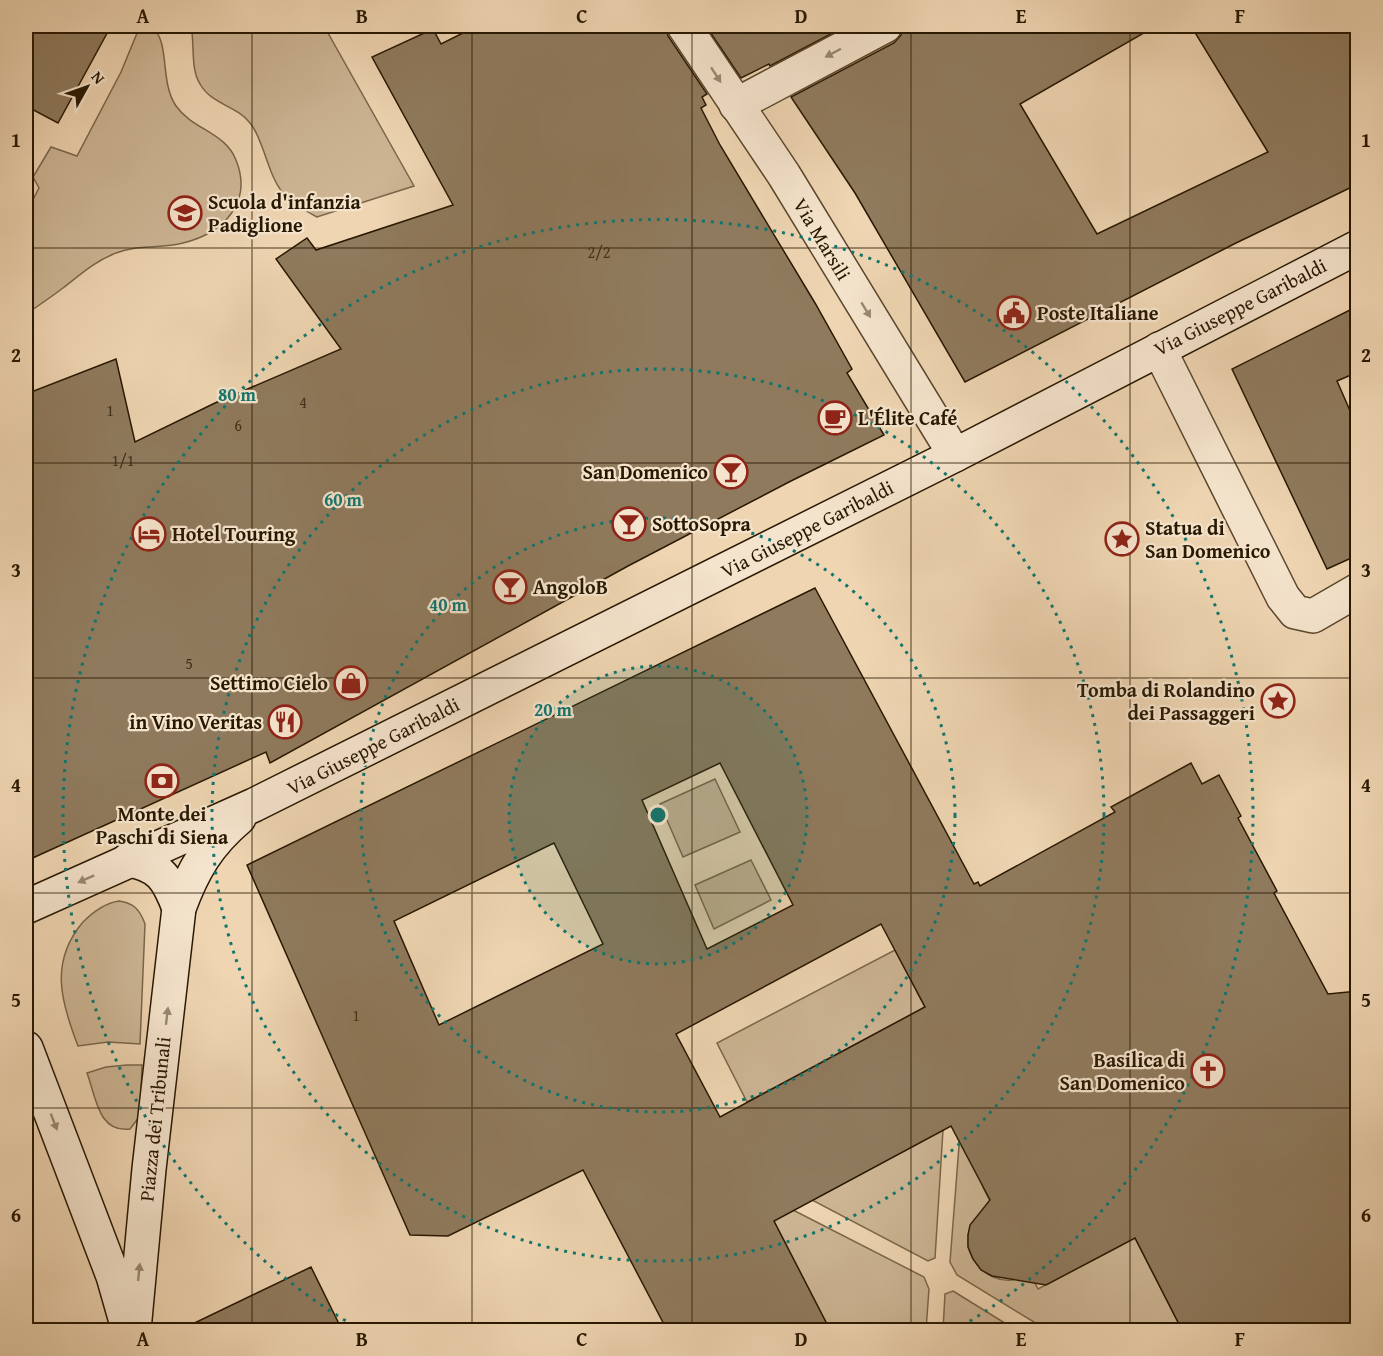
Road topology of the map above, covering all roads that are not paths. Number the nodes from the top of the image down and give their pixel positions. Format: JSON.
{"nodes":[{"id":1,"x":684,"y":26,"type":"edge"},
{"id":2,"x":885,"y":26,"type":"edge"},
{"id":3,"x":736,"y":105,"type":"junction"},
{"id":4,"x":1358,"y":247,"type":"edge"},
{"id":5,"x":1159,"y":349,"type":"junction"},
{"id":6,"x":955,"y":456,"type":"junction"},
{"id":7,"x":1356,"y":594,"type":"edge"},
{"id":8,"x":255,"y":805,"type":"junction"},
{"id":9,"x":128,"y":860,"type":"junction"},
{"id":10,"x":26,"y":907,"type":"edge"},
{"id":11,"x":179,"y":908,"type":"junction"},
{"id":12,"x":26,"y":1048,"type":"edge"},
{"id":13,"x":128,"y":1330,"type":"edge"},
{"id":14,"x":134,"y":1330,"type":"edge"}],
"edges":[{"from":1,"to":3,"type":"street","name":"Via Marsili","one_way":true},
{"from":2,"to":3,"type":"street","one_way":true},
{"from":3,"to":6,"type":"street","name":"Via Marsili","one_way":true},
{"from":4,"to":5,"type":"street","name":"Via Giuseppe Garibaldi"},
{"from":5,"to":6,"type":"street","name":"Via Giuseppe Garibaldi"},
{"from":5,"to":7,"type":"street"},
{"from":6,"to":8,"type":"street","name":"Via Giuseppe Garibaldi"},
{"from":8,"to":9,"type":"street"},
{"from":8,"to":11,"type":"street","name":"Piazza dei Tribunali"},
{"from":9,"to":10,"type":"street","one_way":true},
{"from":9,"to":11,"type":"street"},
{"from":14,"to":11,"type":"street","name":"Piazza dei Tribunali","one_way":true},
{"from":12,"to":13,"type":"street","one_way":true}]}
